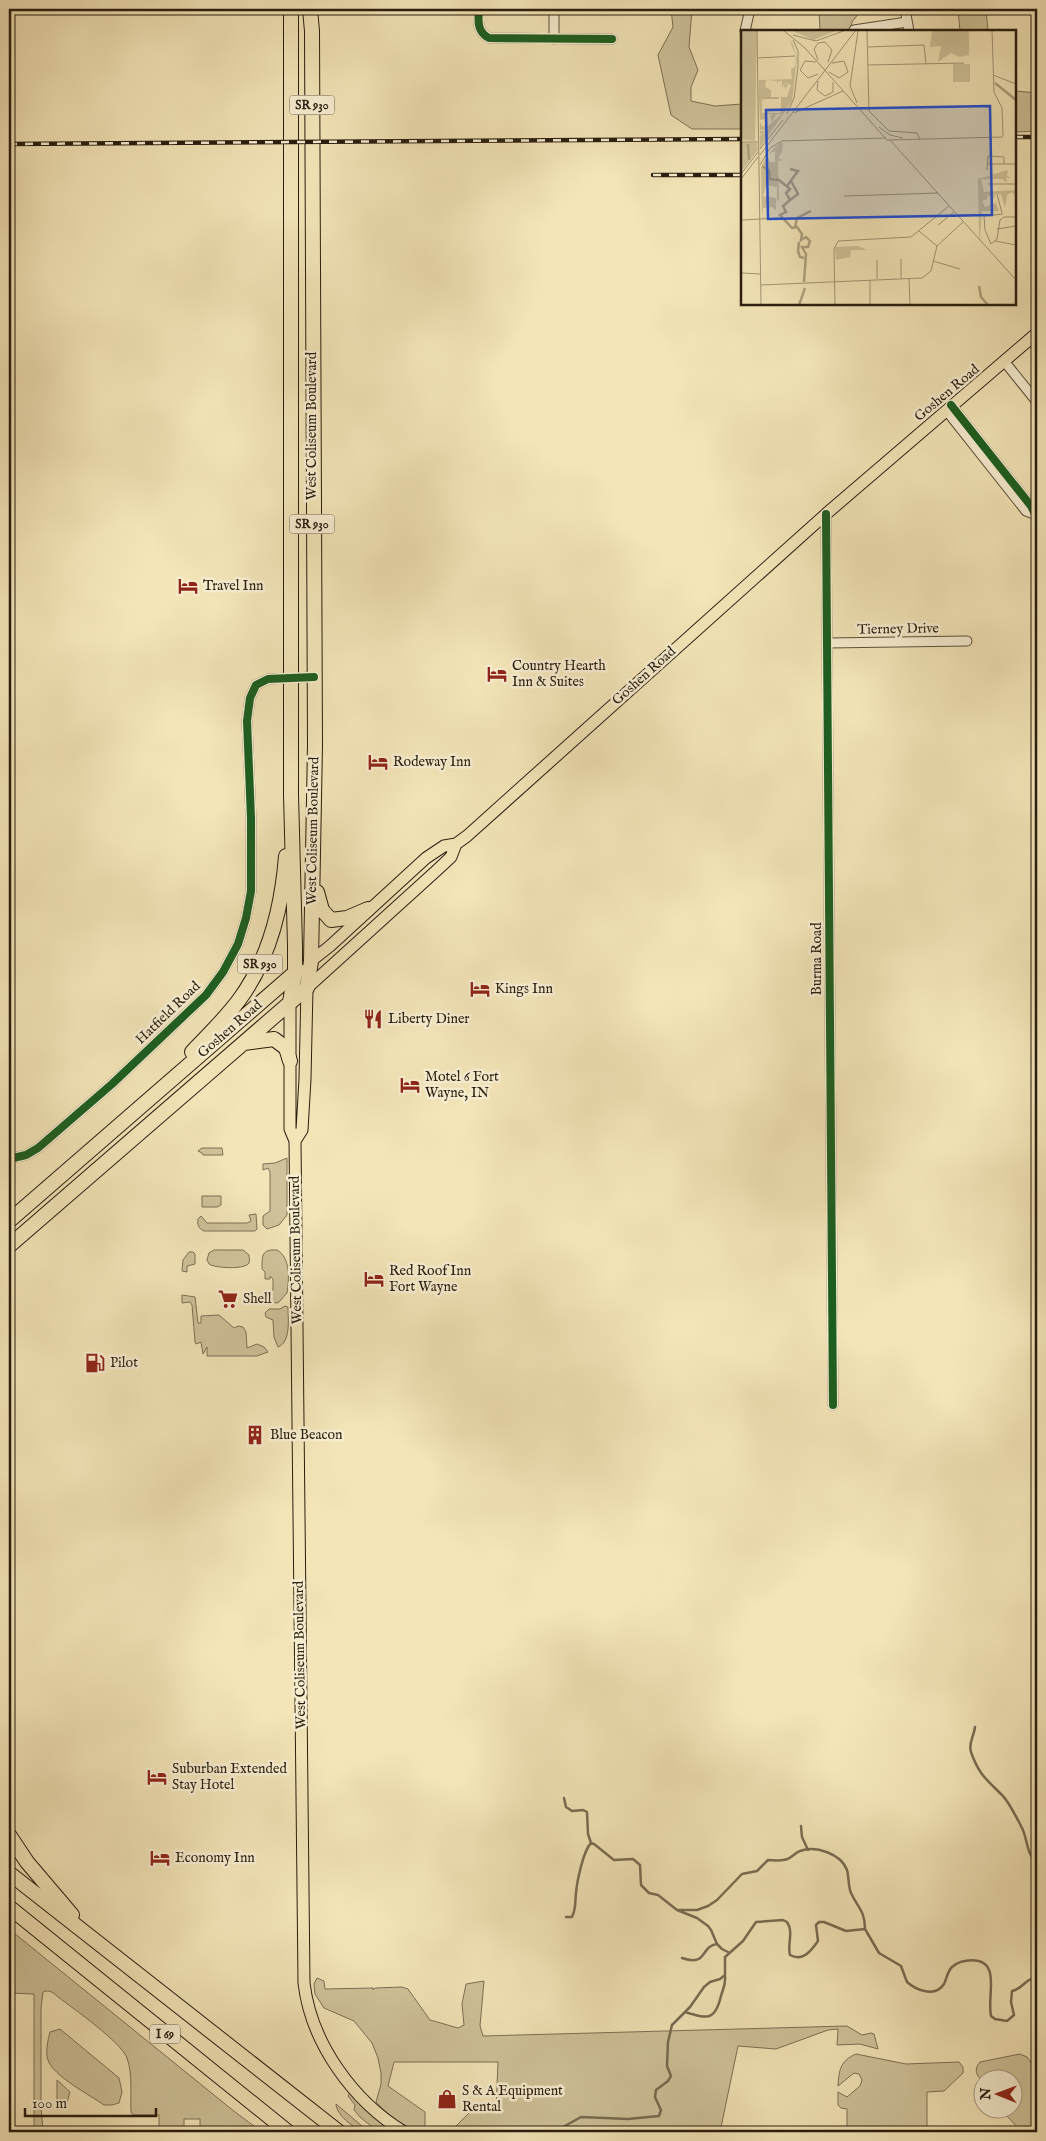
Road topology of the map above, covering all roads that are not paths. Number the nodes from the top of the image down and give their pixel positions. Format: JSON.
{"nodes":[{"id":1,"x":291,"y":9,"type":"edge"},
{"id":2,"x":310,"y":9,"type":"edge"},
{"id":3,"x":479,"y":9,"type":"edge"},
{"id":4,"x":554,"y":9,"type":"edge"},
{"id":5,"x":750,"y":9,"type":"edge"},
{"id":6,"x":905,"y":9,"type":"edge"},
{"id":7,"x":908,"y":27,"type":"edge"},
{"id":8,"x":745,"y":30,"type":"edge"},
{"id":9,"x":854,"y":30,"type":"dead end"},
{"id":10,"x":554,"y":38,"type":"junction"},
{"id":11,"x":612,"y":39,"type":"dead end"},
{"id":12,"x":1037,"y":333,"type":"edge"},
{"id":13,"x":1004,"y":362,"type":"junction"},
{"id":14,"x":1037,"y":402,"type":"edge"},
{"id":15,"x":948,"y":407,"type":"junction"},
{"id":16,"x":826,"y":514,"type":"junction"},
{"id":17,"x":1036,"y":516,"type":"edge"},
{"id":18,"x":967,"y":642,"type":"dead end"},
{"id":19,"x":828,"y":644,"type":"junction"},
{"id":20,"x":291,"y":676,"type":"junction"},
{"id":21,"x":314,"y":677,"type":"junction"},
{"id":22,"x":291,"y":796,"type":"junction"},
{"id":23,"x":456,"y":844,"type":"junction"},
{"id":24,"x":313,"y":872,"type":"junction"},
{"id":25,"x":368,"y":910,"type":"junction"},
{"id":26,"x":311,"y":961,"type":"junction"},
{"id":27,"x":295,"y":973,"type":"junction"},
{"id":28,"x":307,"y":988,"type":"junction"},
{"id":29,"x":290,"y":1002,"type":"junction"},
{"id":30,"x":241,"y":1044,"type":"junction"},
{"id":31,"x":290,"y":1061,"type":"junction"},
{"id":32,"x":152,"y":1098,"type":"junction"},
{"id":33,"x":295,"y":1141,"type":"junction"},
{"id":34,"x":9,"y":1159,"type":"edge"},
{"id":35,"x":9,"y":1220,"type":"edge"},
{"id":36,"x":9,"y":1246,"type":"edge"},
{"id":37,"x":833,"y":1405,"type":"dead end"},
{"id":38,"x":9,"y":1835,"type":"edge"},
{"id":39,"x":9,"y":1873,"type":"edge"},
{"id":40,"x":9,"y":1907,"type":"edge"},
{"id":41,"x":9,"y":1921,"type":"edge"},
{"id":42,"x":43,"y":1935,"type":"junction"},
{"id":43,"x":89,"y":1937,"type":"junction"},
{"id":44,"x":288,"y":2132,"type":"edge"},
{"id":45,"x":339,"y":2132,"type":"edge"},
{"id":46,"x":404,"y":2132,"type":"edge"}],
"edges":[{"from":1,"to":20,"type":"highway","name":"West Coliseum Boulevard","number":"SR 930"},
{"from":2,"to":21,"type":"highway","name":"West Coliseum Boulevard","number":"SR 930"},
{"from":3,"to":10,"type":"street"},
{"from":4,"to":10,"type":"street"},
{"from":5,"to":8,"type":"street"},
{"from":6,"to":7,"type":"street"},
{"from":7,"to":9,"type":"street"},
{"from":10,"to":11,"type":"street"},
{"from":12,"to":13,"type":"main road","name":"Goshen Road"},
{"from":13,"to":14,"type":"street"},
{"from":13,"to":15,"type":"main road","name":"Goshen Road"},
{"from":15,"to":16,"type":"main road","name":"Goshen Road"},
{"from":15,"to":17,"type":"street"},
{"from":16,"to":19,"type":"street","name":"Burma Road"},
{"from":16,"to":23,"type":"main road","name":"Goshen Road"},
{"from":18,"to":19,"type":"street","name":"Tierney Drive"},
{"from":19,"to":37,"type":"street","name":"Burma Road"},
{"from":20,"to":21,"type":"street"},
{"from":20,"to":22,"type":"highway","name":"West Coliseum Boulevard","number":"SR 930"},
{"from":20,"to":34,"type":"street","name":"Hatfield Road"},
{"from":21,"to":24,"type":"highway","name":"West Coliseum Boulevard","number":"SR 930"},
{"from":22,"to":27,"type":"highway","name":"West Coliseum Boulevard"},
{"from":22,"to":32,"type":"highway","number":"SR 930"},
{"from":23,"to":25,"type":"main road","name":"Goshen Road"},
{"from":23,"to":28,"type":"main road","name":"Goshen Road"},
{"from":24,"to":25,"type":"highway"},
{"from":24,"to":26,"type":"highway","name":"West Coliseum Boulevard","number":"SR 930"},
{"from":25,"to":26,"type":"main road","name":"Goshen Road"},
{"from":26,"to":27,"type":"highway","name":"Goshen Road"},
{"from":26,"to":28,"type":"highway","name":"West Coliseum Boulevard","number":"SR 930"},
{"from":27,"to":29,"type":"highway","name":"West Coliseum Boulevard"},
{"from":27,"to":32,"type":"highway","name":"Goshen Road"},
{"from":28,"to":29,"type":"highway"},
{"from":28,"to":33,"type":"main road","name":"West Coliseum Boulevard"},
{"from":29,"to":30,"type":"highway"},
{"from":29,"to":31,"type":"main road","name":"West Coliseum Boulevard"},
{"from":30,"to":31,"type":"highway"},
{"from":30,"to":36,"type":"highway"},
{"from":31,"to":33,"type":"main road","name":"West Coliseum Boulevard"},
{"from":32,"to":35,"type":"highway","name":"Goshen Road","number":"SR 930"},
{"from":33,"to":46,"type":"main road","name":"West Coliseum Boulevard"},
{"from":38,"to":43,"type":"highway"},
{"from":39,"to":43,"type":"highway","number":"I 69"},
{"from":40,"to":42,"type":"highway","number":"I 69"},
{"from":41,"to":42,"type":"highway"},
{"from":42,"to":44,"type":"highway","number":"I 69"},
{"from":43,"to":45,"type":"highway","number":"I 69"}]}
